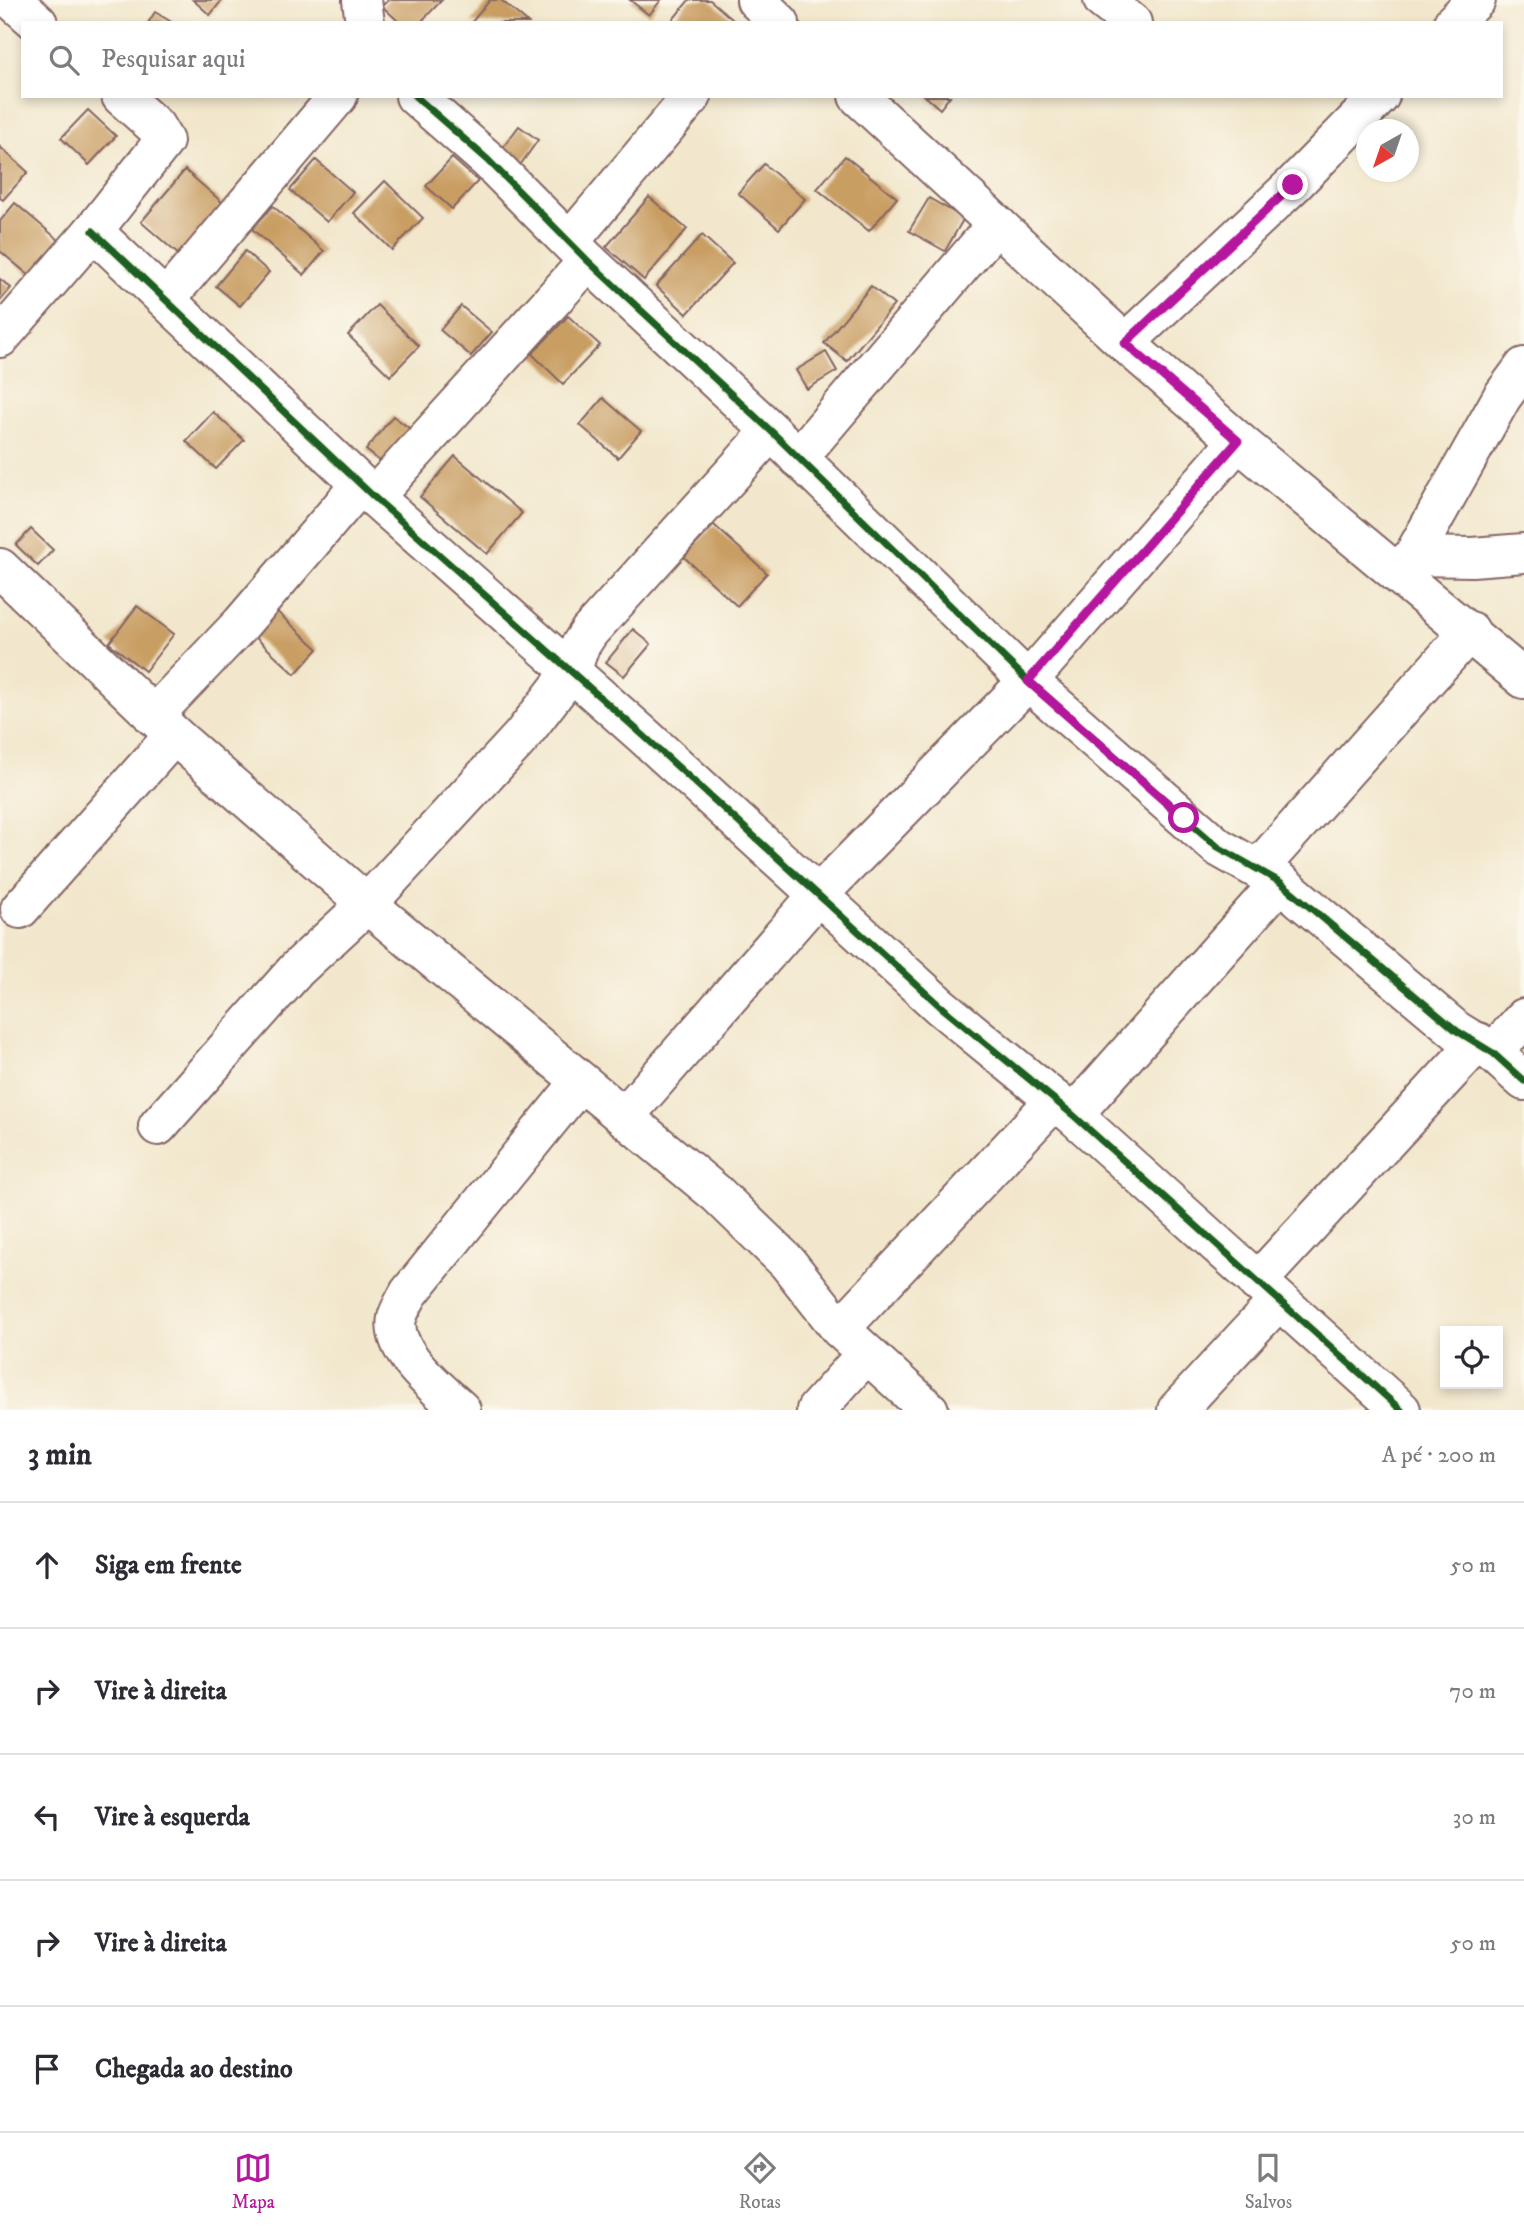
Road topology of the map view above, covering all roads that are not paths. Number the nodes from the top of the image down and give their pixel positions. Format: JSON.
{"nodes":[{"id":1,"x":12,"y":0,"type":"edge"},
{"id":2,"x":362,"y":0,"type":"edge"},
{"id":3,"x":1103,"y":0,"type":"edge"},
{"id":4,"x":1476,"y":0,"type":"edge"},
{"id":5,"x":36,"y":21,"type":"edge"},
{"id":6,"x":365,"y":21,"type":"edge"},
{"id":7,"x":1129,"y":21,"type":"edge"},
{"id":8,"x":1455,"y":21,"type":"edge"},
{"id":9,"x":123,"y":98,"type":"edge"},
{"id":10,"x":336,"y":98,"type":"edge"},
{"id":11,"x":417,"y":98,"type":"edge"},
{"id":12,"x":691,"y":98,"type":"edge"},
{"id":13,"x":860,"y":98,"type":"edge"},
{"id":14,"x":1378,"y":98,"type":"edge"},
{"id":15,"x":995,"y":226,"type":"junction"},
{"id":16,"x":93,"y":231,"type":"junction"},
{"id":17,"x":580,"y":250,"type":"junction"},
{"id":18,"x":166,"y":299,"type":"junction"},
{"id":19,"x":0,"y":338,"type":"edge"},
{"id":20,"x":1125,"y":343,"type":"junction"},
{"id":21,"x":1524,"y":366,"type":"edge"},
{"id":22,"x":771,"y":431,"type":"junction"},
{"id":23,"x":1238,"y":441,"type":"junction"},
{"id":24,"x":798,"y":458,"type":"junction"},
{"id":25,"x":367,"y":491,"type":"junction"},
{"id":26,"x":1524,"y":553,"type":"edge"},
{"id":27,"x":1406,"y":564,"type":"junction"},
{"id":28,"x":0,"y":568,"type":"edge"},
{"id":29,"x":1470,"y":631,"type":"junction"},
{"id":30,"x":571,"y":672,"type":"junction"},
{"id":31,"x":1524,"y":679,"type":"edge"},
{"id":32,"x":1028,"y":681,"type":"junction"},
{"id":33,"x":163,"y":726,"type":"junction"},
{"id":34,"x":1269,"y":875,"type":"junction"},
{"id":35,"x":819,"y":894,"type":"junction"},
{"id":36,"x":367,"y":904,"type":"junction"},
{"id":37,"x":20,"y":909,"type":"dead end"},
{"id":38,"x":1524,"y":1018,"type":"edge"},
{"id":39,"x":1486,"y":1047,"type":"junction"},
{"id":40,"x":1524,"y":1081,"type":"edge"},
{"id":41,"x":580,"y":1082,"type":"junction"},
{"id":42,"x":1064,"y":1107,"type":"junction"},
{"id":43,"x":624,"y":1117,"type":"junction"},
{"id":44,"x":158,"y":1126,"type":"dead end"},
{"id":45,"x":1268,"y":1291,"type":"junction"},
{"id":46,"x":853,"y":1342,"type":"junction"},
{"id":47,"x":461,"y":1410,"type":"edge"},
{"id":48,"x":816,"y":1410,"type":"edge"},
{"id":49,"x":929,"y":1410,"type":"edge"},
{"id":50,"x":1177,"y":1410,"type":"edge"},
{"id":51,"x":1401,"y":1410,"type":"edge"}],
"edges":[{"from":1,"to":5,"type":"street"},
{"from":2,"to":6,"type":"street"},
{"from":3,"to":7,"type":"street"},
{"from":4,"to":8,"type":"street"},
{"from":9,"to":16,"type":"street"},
{"from":10,"to":18,"type":"street"},
{"from":11,"to":17,"type":"street"},
{"from":12,"to":17,"type":"street"},
{"from":13,"to":15,"type":"street"},
{"from":14,"to":20,"type":"street"},
{"from":15,"to":20,"type":"street"},
{"from":15,"to":24,"type":"street"},
{"from":16,"to":18,"type":"street"},
{"from":16,"to":19,"type":"street"},
{"from":17,"to":22,"type":"street"},
{"from":17,"to":25,"type":"street"},
{"from":18,"to":25,"type":"street"},
{"from":20,"to":23,"type":"street"},
{"from":21,"to":27,"type":"street"},
{"from":22,"to":24,"type":"street"},
{"from":22,"to":30,"type":"street"},
{"from":23,"to":27,"type":"street"},
{"from":23,"to":32,"type":"street"},
{"from":24,"to":32,"type":"street"},
{"from":25,"to":30,"type":"street"},
{"from":25,"to":33,"type":"street"},
{"from":26,"to":27,"type":"street"},
{"from":27,"to":29,"type":"street"},
{"from":28,"to":33,"type":"street"},
{"from":29,"to":31,"type":"street"},
{"from":29,"to":34,"type":"street"},
{"from":30,"to":35,"type":"street"},
{"from":30,"to":36,"type":"street"},
{"from":32,"to":34,"type":"street"},
{"from":32,"to":35,"type":"street"},
{"from":33,"to":36,"type":"street"},
{"from":33,"to":37,"type":"street"},
{"from":34,"to":39,"type":"street"},
{"from":34,"to":42,"type":"street"},
{"from":35,"to":42,"type":"street"},
{"from":35,"to":43,"type":"street"},
{"from":36,"to":41,"type":"street"},
{"from":36,"to":44,"type":"street"},
{"from":38,"to":39,"type":"street"},
{"from":39,"to":40,"type":"street"},
{"from":39,"to":45,"type":"street"},
{"from":41,"to":43,"type":"street"},
{"from":41,"to":47,"type":"street"},
{"from":42,"to":45,"type":"street"},
{"from":42,"to":46,"type":"street"},
{"from":43,"to":46,"type":"street"},
{"from":45,"to":50,"type":"street"},
{"from":45,"to":51,"type":"street"},
{"from":46,"to":48,"type":"street"},
{"from":46,"to":49,"type":"street"}]}
